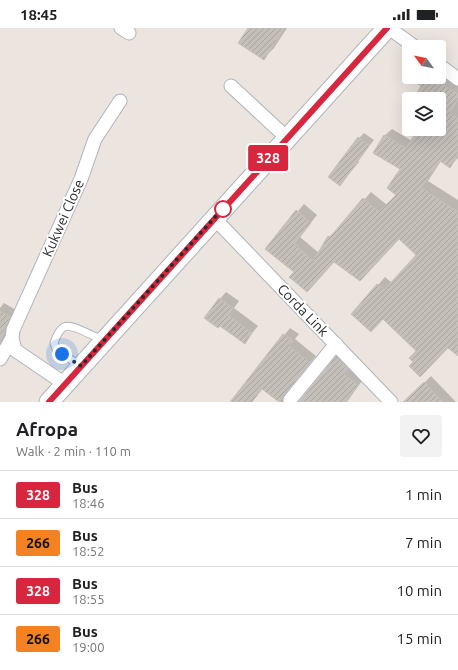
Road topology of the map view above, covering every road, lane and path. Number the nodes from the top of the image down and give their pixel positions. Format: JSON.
{"nodes":[{"id":1,"x":388,"y":28,"type":"edge"},
{"id":2,"x":405,"y":40,"type":"edge"},
{"id":3,"x":446,"y":70,"type":"edge"},
{"id":4,"x":458,"y":79,"type":"edge"},
{"id":5,"x":231,"y":86,"type":"dead end"},
{"id":6,"x":120,"y":101,"type":"dead end"},
{"id":7,"x":286,"y":138,"type":"junction"},
{"id":8,"x":214,"y":218,"type":"junction"},
{"id":9,"x":12,"y":338,"type":"junction"},
{"id":10,"x":103,"y":341,"type":"junction"},
{"id":11,"x":336,"y":344,"type":"junction"},
{"id":12,"x":0,"y":359,"type":"edge"},
{"id":13,"x":81,"y":366,"type":"junction"},
{"id":14,"x":65,"y":384,"type":"junction"},
{"id":15,"x":290,"y":400,"type":"dead end"},
{"id":16,"x":49,"y":402,"type":"edge"},
{"id":17,"x":391,"y":402,"type":"edge"}],
"edges":[{"from":1,"to":2,"type":"street"},
{"from":1,"to":7,"type":"street"},
{"from":3,"to":4,"type":"street"},
{"from":5,"to":7,"type":"street"},
{"from":6,"to":9,"type":"street","name":"Kukwei Close"},
{"from":7,"to":8,"type":"street"},
{"from":8,"to":10,"type":"street"},
{"from":8,"to":11,"type":"street","name":"Corda Link"},
{"from":9,"to":12,"type":"street","name":"Kukwei Close"},
{"from":9,"to":14,"type":"street"},
{"from":10,"to":13,"type":"street"},
{"from":10,"to":13,"type":"lane"},
{"from":11,"to":15,"type":"street"},
{"from":11,"to":17,"type":"street","name":"Corda Link"},
{"from":13,"to":14,"type":"street"},
{"from":14,"to":16,"type":"street"}]}
